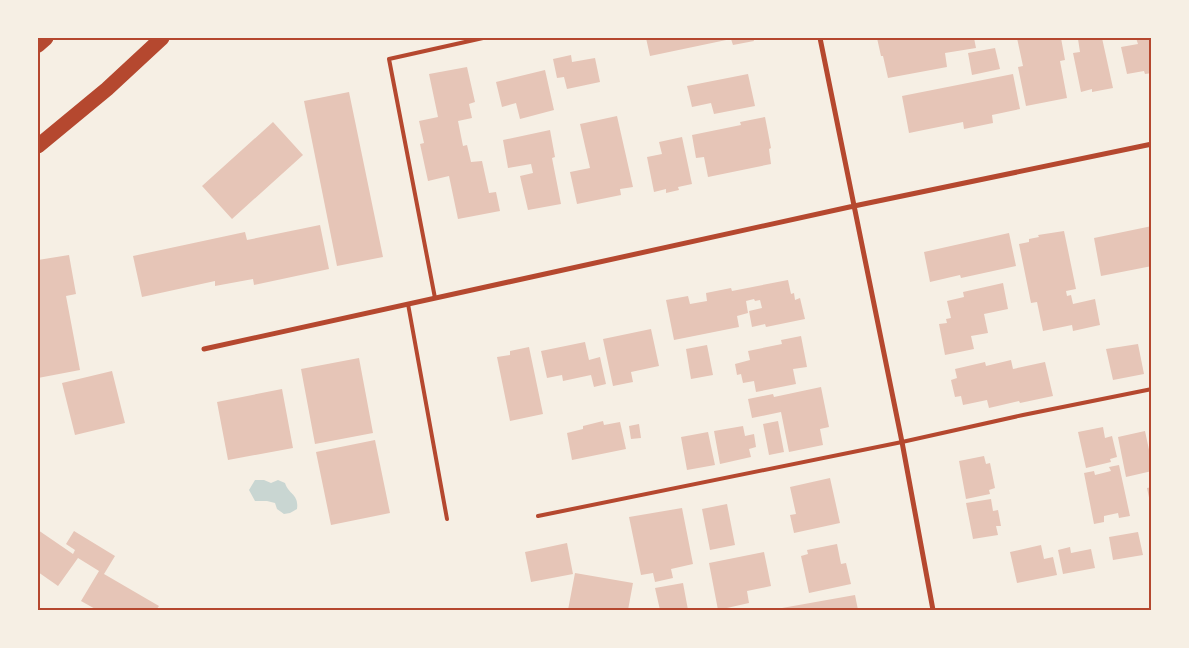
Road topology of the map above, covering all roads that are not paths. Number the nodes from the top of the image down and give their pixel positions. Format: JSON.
{"nodes":[{"id":1,"x":46,"y":38,"type":"edge"},
{"id":2,"x":162,"y":38,"type":"edge"},
{"id":3,"x":483,"y":38,"type":"edge"},
{"id":4,"x":820,"y":38,"type":"edge"},
{"id":5,"x":38,"y":45,"type":"edge"},
{"id":6,"x":1152,"y":144,"type":"edge"},
{"id":7,"x":38,"y":146,"type":"edge"},
{"id":8,"x":854,"y":206,"type":"junction"},
{"id":9,"x":435,"y":298,"type":"junction"},
{"id":10,"x":408,"y":304,"type":"junction"},
{"id":11,"x":204,"y":349,"type":"dead end"},
{"id":12,"x":1152,"y":389,"type":"edge"},
{"id":13,"x":902,"y":442,"type":"junction"},
{"id":14,"x":538,"y":516,"type":"dead end"},
{"id":15,"x":447,"y":519,"type":"dead end"},
{"id":16,"x":933,"y":610,"type":"edge"}],
"edges":[{"from":1,"to":5,"type":"highway"},
{"from":2,"to":7,"type":"highway"},
{"from":3,"to":9,"type":"lane"},
{"from":4,"to":8,"type":"street"},
{"from":6,"to":8,"type":"street"},
{"from":8,"to":9,"type":"street"},
{"from":8,"to":13,"type":"street"},
{"from":9,"to":10,"type":"street"},
{"from":10,"to":11,"type":"street"},
{"from":10,"to":15,"type":"lane"},
{"from":12,"to":13,"type":"lane"},
{"from":13,"to":14,"type":"lane"},
{"from":13,"to":16,"type":"street"}]}
